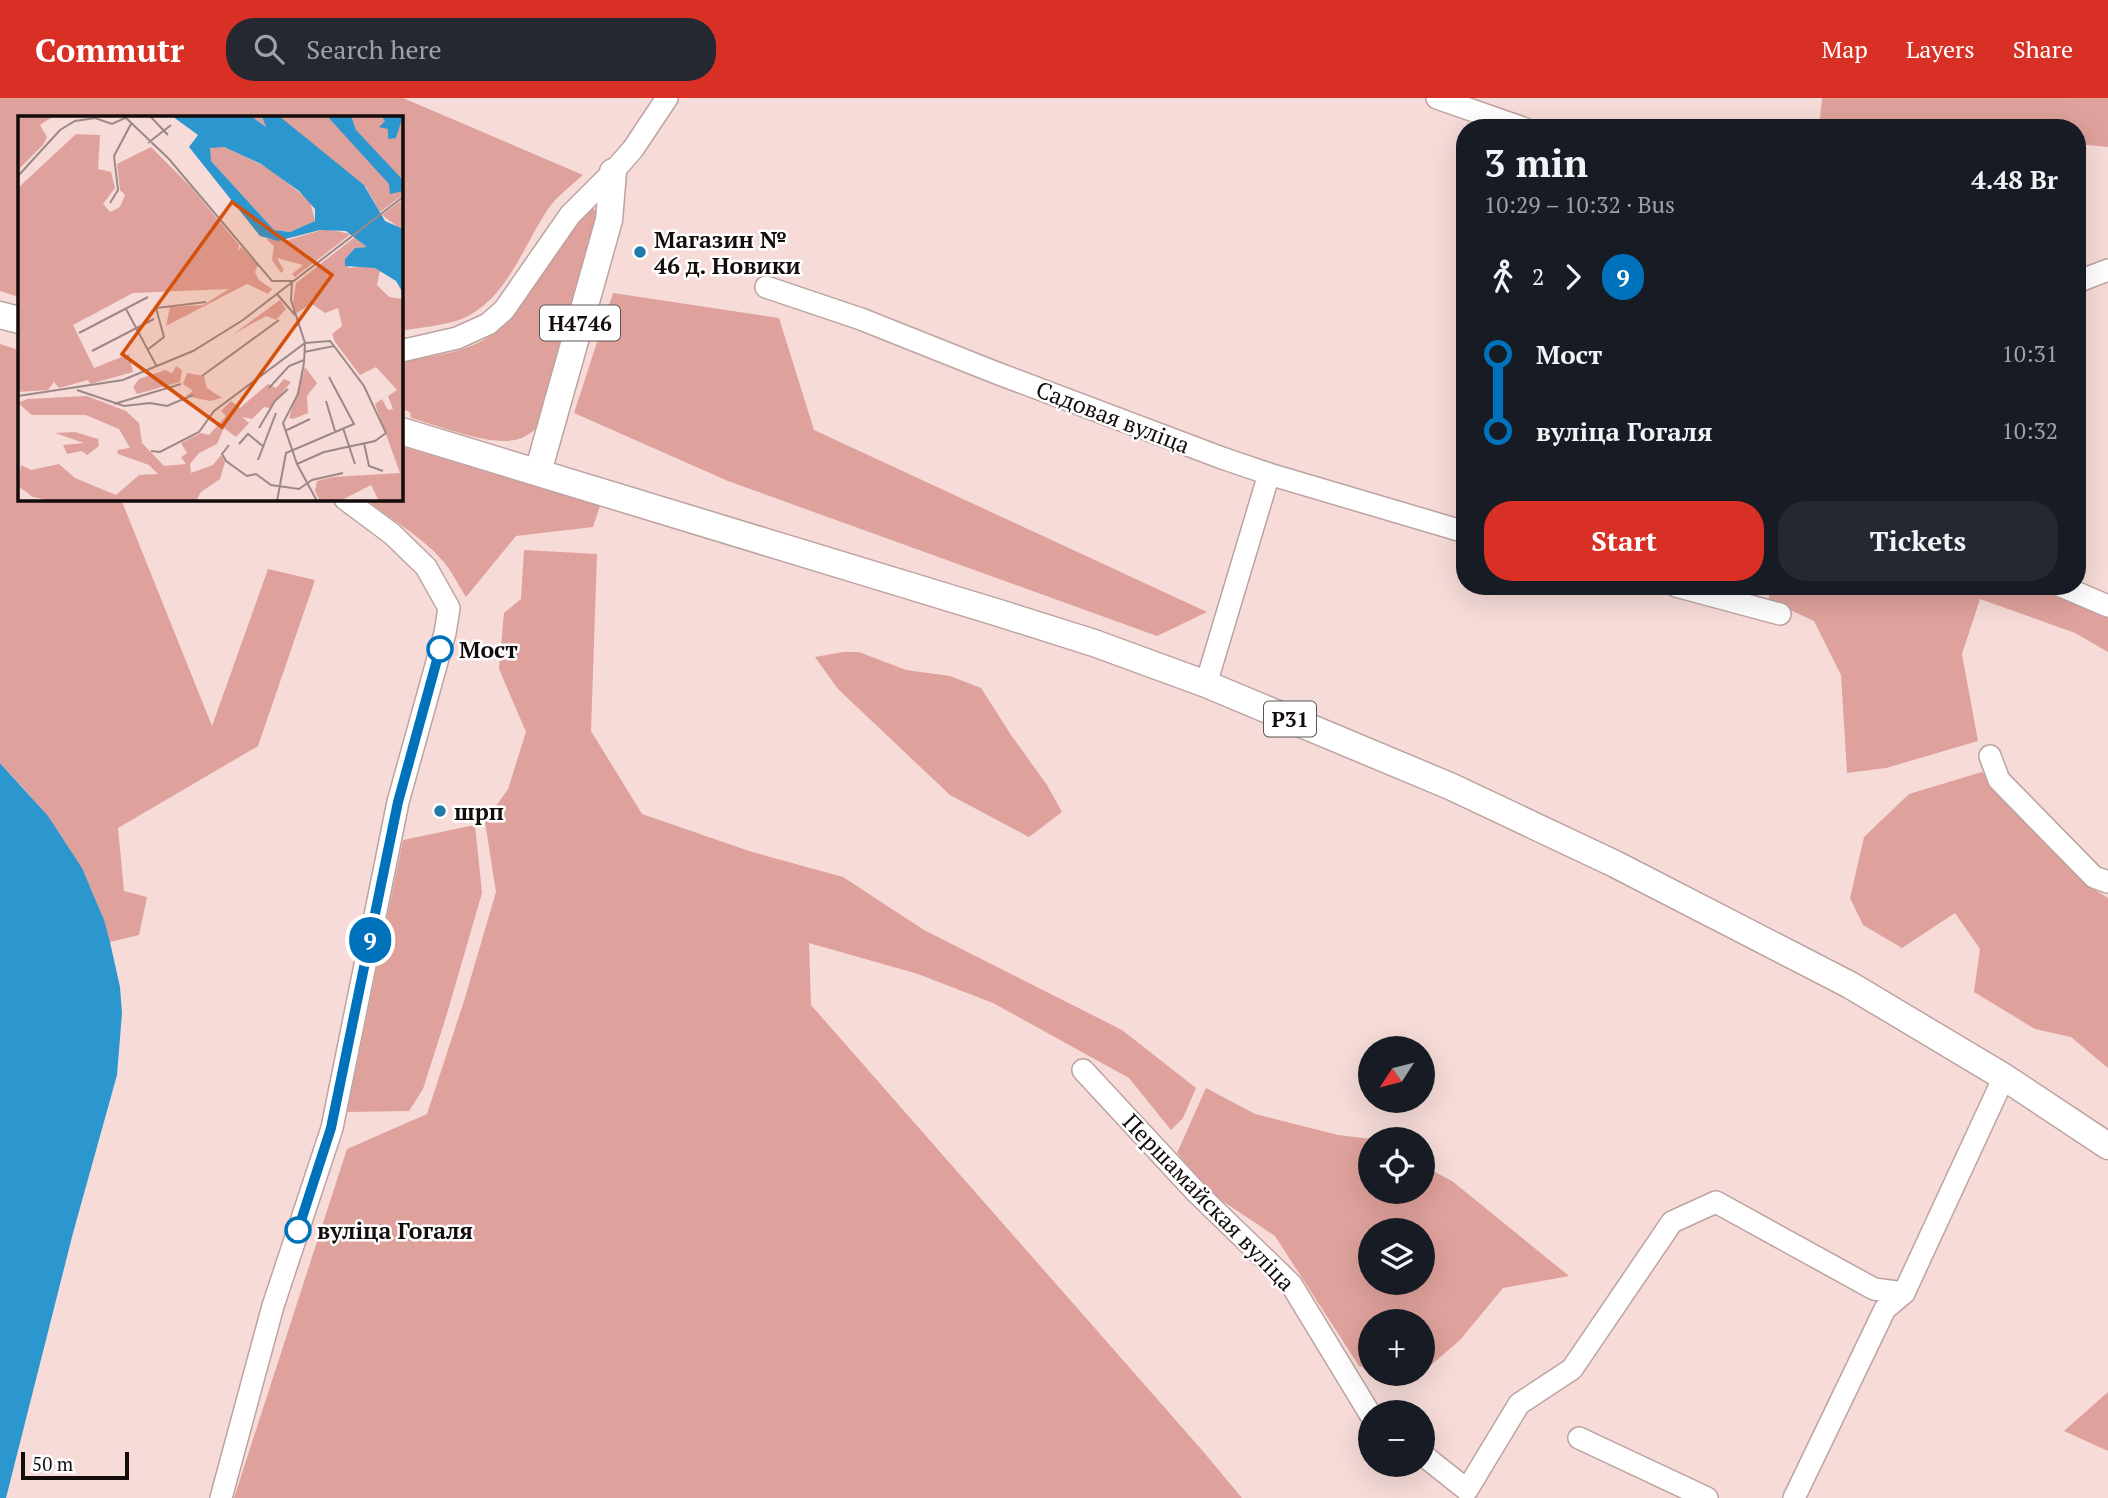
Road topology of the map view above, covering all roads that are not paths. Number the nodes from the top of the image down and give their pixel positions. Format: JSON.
{"nodes":[{"id":1,"x":667,"y":98,"type":"edge"},
{"id":2,"x":1437,"y":98,"type":"edge"},
{"id":3,"x":1497,"y":119,"type":"edge"},
{"id":4,"x":613,"y":172,"type":"junction"},
{"id":5,"x":2108,"y":270,"type":"edge"},
{"id":6,"x":2086,"y":278,"type":"edge"},
{"id":7,"x":766,"y":286,"type":"dead end"},
{"id":8,"x":0,"y":315,"type":"edge"},
{"id":9,"x":18,"y":320,"type":"edge"},
{"id":10,"x":402,"y":351,"type":"edge"},
{"id":11,"x":406,"y":433,"type":"edge"},
{"id":12,"x":538,"y":472,"type":"junction"},
{"id":13,"x":1269,"y":474,"type":"junction"},
{"id":14,"x":346,"y":500,"type":"edge"},
{"id":15,"x":1456,"y":530,"type":"edge"},
{"id":16,"x":1709,"y":595,"type":"edge"},
{"id":17,"x":2082,"y":595,"type":"edge"},
{"id":18,"x":2108,"y":606,"type":"edge"},
{"id":19,"x":1780,"y":614,"type":"dead end"},
{"id":20,"x":1206,"y":684,"type":"junction"},
{"id":21,"x":1990,"y":756,"type":"dead end"},
{"id":22,"x":2108,"y":882,"type":"edge"},
{"id":23,"x":1083,"y":1070,"type":"dead end"},
{"id":24,"x":2004,"y":1077,"type":"junction"},
{"id":25,"x":2108,"y":1146,"type":"edge"},
{"id":26,"x":1904,"y":1293,"type":"junction"},
{"id":27,"x":1361,"y":1400,"type":"edge"},
{"id":28,"x":1579,"y":1438,"type":"dead end"},
{"id":29,"x":1435,"y":1465,"type":"edge"},
{"id":30,"x":221,"y":1498,"type":"edge"},
{"id":31,"x":1707,"y":1498,"type":"edge"},
{"id":32,"x":1794,"y":1498,"type":"edge"}],
"edges":[{"from":1,"to":4,"type":"street"},
{"from":2,"to":3,"type":"street"},
{"from":4,"to":10,"type":"street"},
{"from":4,"to":12,"type":"main road","number":"Н4746"},
{"from":5,"to":6,"type":"street"},
{"from":7,"to":13,"type":"street","name":"Садовая вуліца"},
{"from":8,"to":9,"type":"main road"},
{"from":11,"to":12,"type":"main road","number":"Р31"},
{"from":12,"to":20,"type":"main road","number":"Р31"},
{"from":13,"to":15,"type":"street","name":"Садовая вуліца"},
{"from":13,"to":20,"type":"street"},
{"from":14,"to":30,"type":"street"},
{"from":16,"to":19,"type":"street"},
{"from":17,"to":18,"type":"street"},
{"from":20,"to":24,"type":"main road","number":"Р31"},
{"from":21,"to":22,"type":"street"},
{"from":23,"to":27,"type":"street","name":"Першамайская вуліца"},
{"from":24,"to":25,"type":"main road","number":"Р31"},
{"from":24,"to":26,"type":"street"},
{"from":26,"to":29,"type":"street"},
{"from":26,"to":32,"type":"street"},
{"from":28,"to":31,"type":"street"}]}
